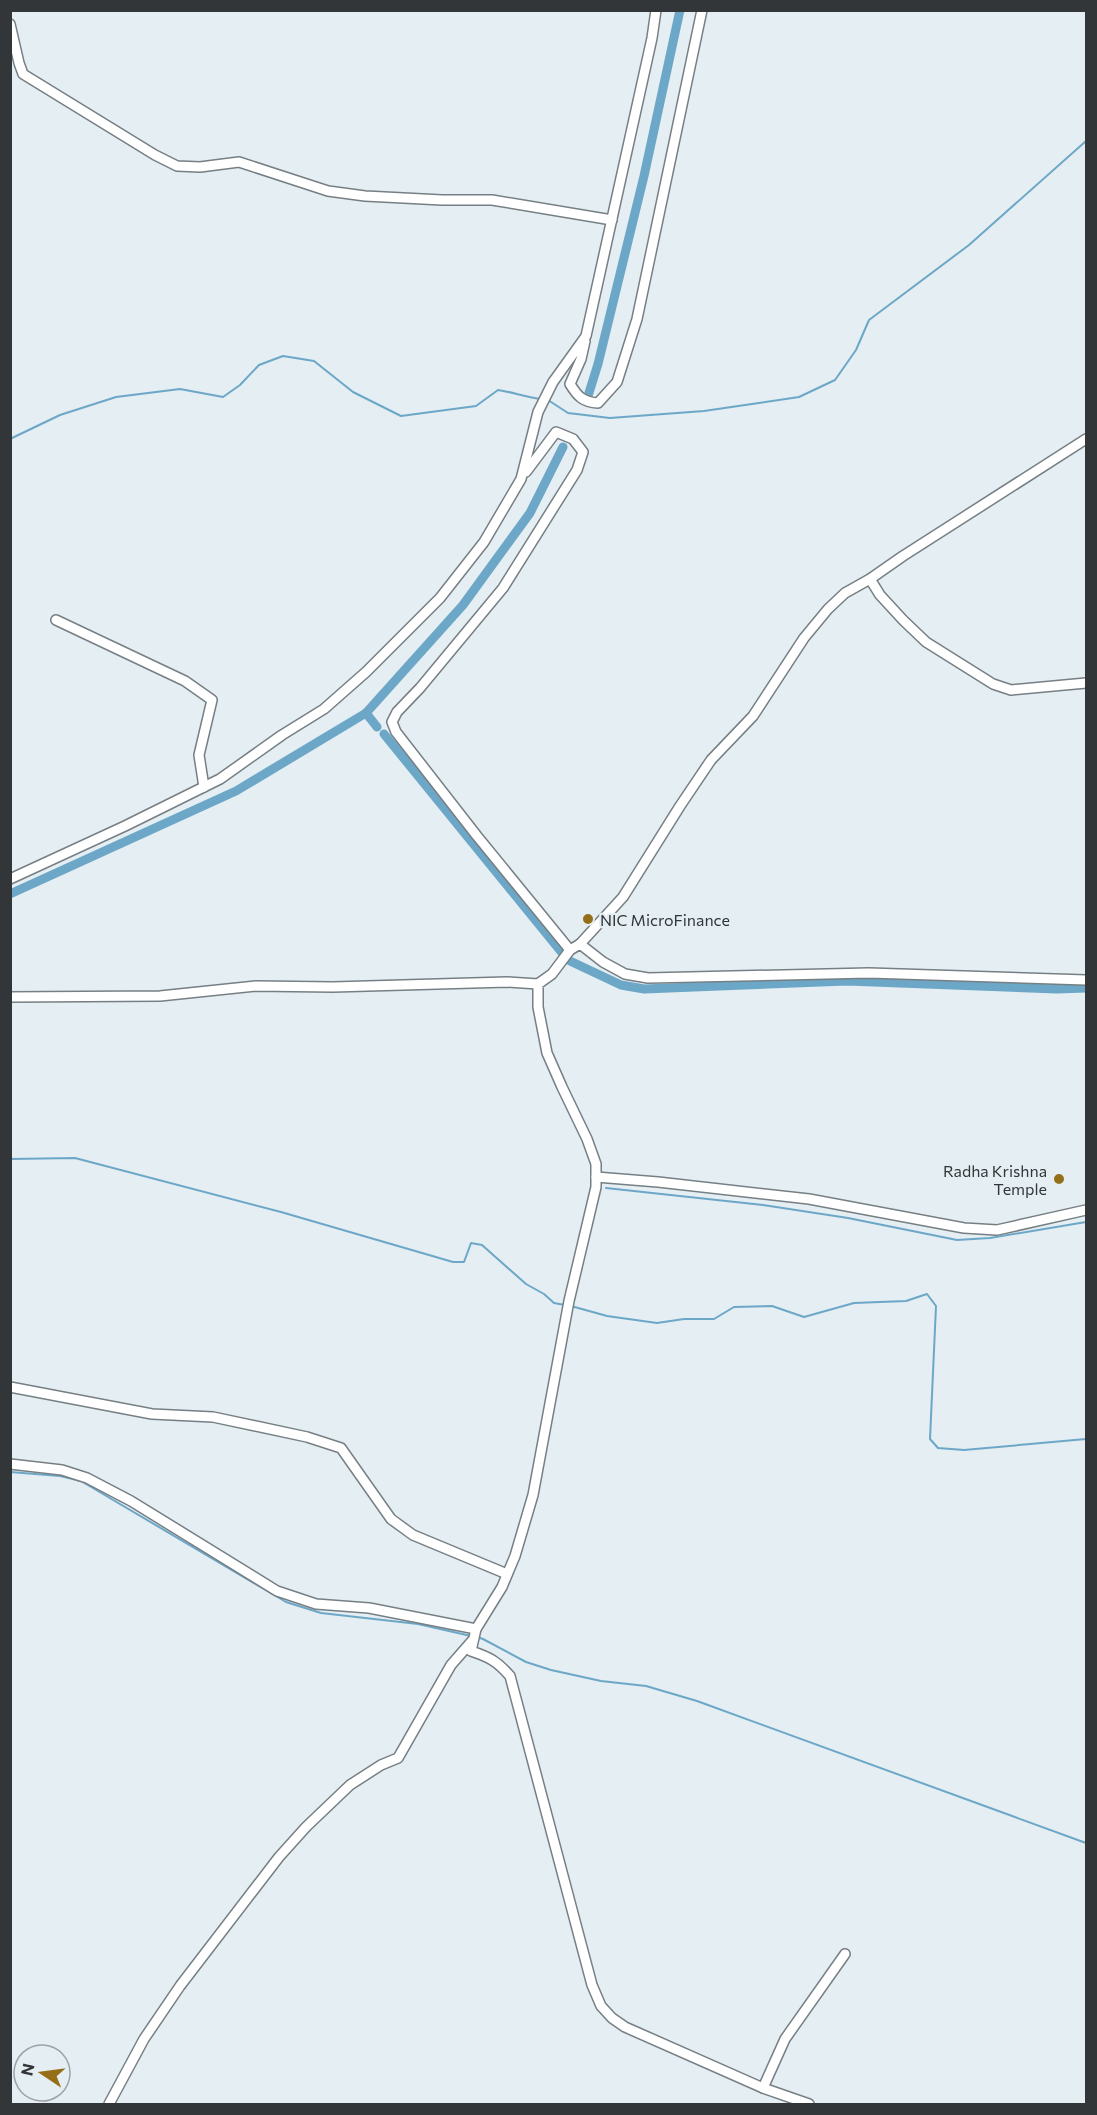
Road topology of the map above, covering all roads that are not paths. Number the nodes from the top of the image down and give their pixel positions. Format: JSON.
{"nodes":[{"id":1,"x":656,"y":10,"type":"edge"},
{"id":2,"x":702,"y":10,"type":"edge"},
{"id":3,"x":10,"y":24,"type":"edge"},
{"id":4,"x":612,"y":220,"type":"junction"},
{"id":5,"x":586,"y":336,"type":"junction"},
{"id":6,"x":1086,"y":439,"type":"edge"},
{"id":7,"x":521,"y":479,"type":"junction"},
{"id":8,"x":870,"y":579,"type":"junction"},
{"id":9,"x":56,"y":620,"type":"dead end"},
{"id":10,"x":1086,"y":683,"type":"edge"},
{"id":11,"x":204,"y":787,"type":"junction"},
{"id":12,"x":10,"y":879,"type":"edge"},
{"id":13,"x":580,"y":944,"type":"junction"},
{"id":14,"x":570,"y":950,"type":"junction"},
{"id":15,"x":1086,"y":980,"type":"edge"},
{"id":16,"x":538,"y":984,"type":"junction"},
{"id":17,"x":10,"y":997,"type":"edge"},
{"id":18,"x":596,"y":1177,"type":"junction"},
{"id":19,"x":1086,"y":1210,"type":"edge"},
{"id":20,"x":10,"y":1387,"type":"edge"},
{"id":21,"x":10,"y":1464,"type":"edge"},
{"id":22,"x":507,"y":1574,"type":"junction"},
{"id":23,"x":476,"y":1629,"type":"junction"},
{"id":24,"x":472,"y":1641,"type":"junction"},
{"id":25,"x":845,"y":1954,"type":"dead end"},
{"id":26,"x":763,"y":2088,"type":"junction"},
{"id":27,"x":110,"y":2104,"type":"edge"},
{"id":28,"x":809,"y":2104,"type":"edge"}],
"edges":[{"from":1,"to":4,"type":"street"},
{"from":2,"to":5,"type":"street"},
{"from":3,"to":4,"type":"street"},
{"from":4,"to":5,"type":"street"},
{"from":5,"to":7,"type":"street"},
{"from":6,"to":8,"type":"street"},
{"from":7,"to":11,"type":"street"},
{"from":7,"to":14,"type":"street"},
{"from":8,"to":10,"type":"street"},
{"from":8,"to":13,"type":"street"},
{"from":9,"to":11,"type":"street"},
{"from":11,"to":12,"type":"street"},
{"from":13,"to":14,"type":"street"},
{"from":13,"to":15,"type":"street"},
{"from":14,"to":16,"type":"street"},
{"from":16,"to":17,"type":"street"},
{"from":16,"to":18,"type":"street"},
{"from":18,"to":19,"type":"street"},
{"from":18,"to":22,"type":"street"},
{"from":20,"to":22,"type":"street"},
{"from":21,"to":23,"type":"street"},
{"from":22,"to":23,"type":"street"},
{"from":23,"to":24,"type":"street"},
{"from":24,"to":26,"type":"street"},
{"from":24,"to":27,"type":"street"},
{"from":25,"to":26,"type":"street"},
{"from":26,"to":28,"type":"street"}]}
